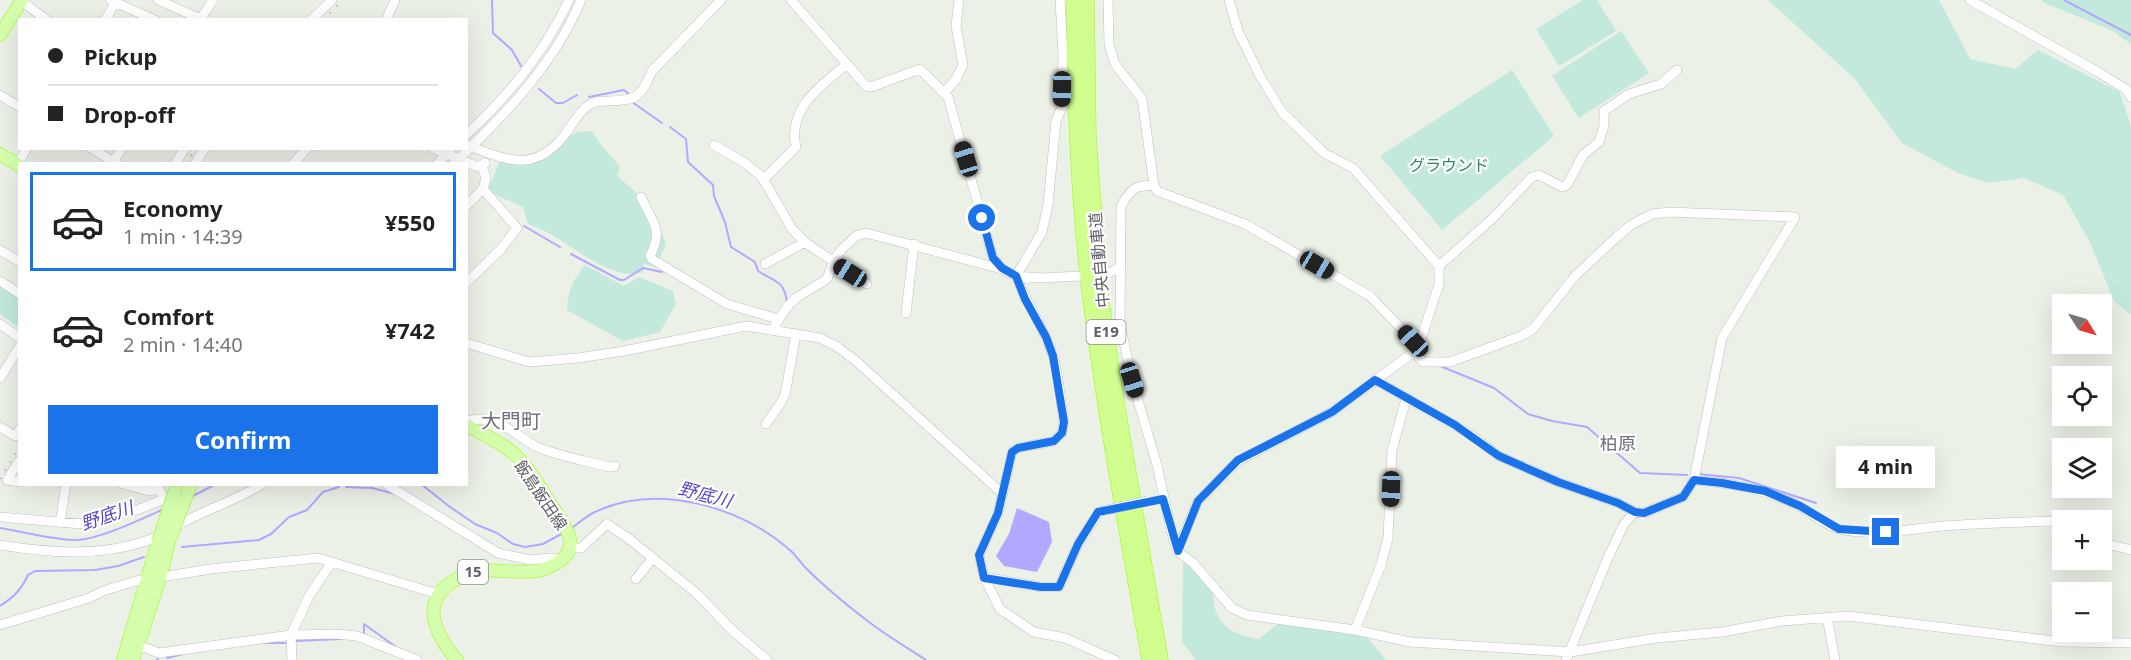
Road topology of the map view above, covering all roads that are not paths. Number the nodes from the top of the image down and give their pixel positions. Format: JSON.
{"nodes":[{"id":1,"x":21,"y":0,"type":"edge"},
{"id":2,"x":158,"y":0,"type":"edge"},
{"id":3,"x":213,"y":0,"type":"edge"},
{"id":4,"x":332,"y":0,"type":"edge"},
{"id":5,"x":395,"y":0,"type":"edge"},
{"id":6,"x":569,"y":0,"type":"edge"},
{"id":7,"x":581,"y":0,"type":"edge"},
{"id":8,"x":721,"y":0,"type":"edge"},
{"id":9,"x":791,"y":0,"type":"edge"},
{"id":10,"x":959,"y":0,"type":"edge"},
{"id":11,"x":1060,"y":0,"type":"edge"},
{"id":12,"x":1074,"y":0,"type":"edge"},
{"id":13,"x":1087,"y":0,"type":"edge"},
{"id":14,"x":1108,"y":0,"type":"edge"},
{"id":15,"x":1229,"y":0,"type":"edge"},
{"id":16,"x":1970,"y":0,"type":"edge"},
{"id":17,"x":114,"y":1,"type":"edge"},
{"id":18,"x":44,"y":18,"type":"edge"},
{"id":19,"x":106,"y":18,"type":"edge"},
{"id":20,"x":151,"y":18,"type":"edge"},
{"id":21,"x":199,"y":18,"type":"edge"},
{"id":22,"x":202,"y":18,"type":"edge"},
{"id":23,"x":313,"y":18,"type":"edge"},
{"id":24,"x":387,"y":18,"type":"edge"},
{"id":25,"x":0,"y":35,"type":"edge"},
{"id":26,"x":847,"y":64,"type":"junction"},
{"id":27,"x":1677,"y":70,"type":"dead end"},
{"id":28,"x":945,"y":92,"type":"junction"},
{"id":29,"x":0,"y":95,"type":"edge"},
{"id":30,"x":2131,"y":97,"type":"edge"},
{"id":31,"x":18,"y":106,"type":"edge"},
{"id":32,"x":468,"y":133,"type":"edge"},
{"id":33,"x":468,"y":145,"type":"edge"},
{"id":34,"x":714,"y":145,"type":"dead end"},
{"id":35,"x":94,"y":150,"type":"edge"},
{"id":36,"x":449,"y":151,"type":"edge"},
{"id":37,"x":488,"y":153,"type":"junction"},
{"id":38,"x":0,"y":154,"type":"edge"},
{"id":39,"x":456,"y":161,"type":"edge"},
{"id":40,"x":112,"y":162,"type":"edge"},
{"id":41,"x":468,"y":164,"type":"edge"},
{"id":42,"x":18,"y":165,"type":"edge"},
{"id":43,"x":482,"y":166,"type":"junction"},
{"id":44,"x":764,"y":180,"type":"junction"},
{"id":45,"x":1154,"y":185,"type":"junction"},
{"id":46,"x":483,"y":189,"type":"junction"},
{"id":47,"x":641,"y":197,"type":"dead end"},
{"id":48,"x":468,"y":204,"type":"edge"},
{"id":49,"x":805,"y":242,"type":"junction"},
{"id":50,"x":914,"y":244,"type":"junction"},
{"id":51,"x":0,"y":250,"type":"edge"},
{"id":52,"x":18,"y":261,"type":"edge"},
{"id":53,"x":833,"y":262,"type":"junction"},
{"id":54,"x":765,"y":264,"type":"dead end"},
{"id":55,"x":1439,"y":266,"type":"junction"},
{"id":56,"x":1120,"y":267,"type":"junction"},
{"id":57,"x":1002,"y":268,"type":"junction"},
{"id":58,"x":1109,"y":273,"type":"dead end"},
{"id":59,"x":1016,"y":276,"type":"junction"},
{"id":60,"x":1080,"y":276,"type":"dead end"},
{"id":61,"x":0,"y":281,"type":"edge"},
{"id":62,"x":468,"y":281,"type":"edge"},
{"id":63,"x":867,"y":284,"type":"dead end"},
{"id":64,"x":18,"y":293,"type":"edge"},
{"id":65,"x":906,"y":313,"type":"dead end"},
{"id":66,"x":778,"y":320,"type":"junction"},
{"id":67,"x":0,"y":324,"type":"edge"},
{"id":68,"x":772,"y":330,"type":"junction"},
{"id":69,"x":796,"y":334,"type":"junction"},
{"id":70,"x":18,"y":337,"type":"edge"},
{"id":71,"x":468,"y":344,"type":"edge"},
{"id":72,"x":18,"y":349,"type":"edge"},
{"id":73,"x":1414,"y":352,"type":"junction"},
{"id":74,"x":0,"y":378,"type":"edge"},
{"id":75,"x":1375,"y":380,"type":"junction"},
{"id":76,"x":1406,"y":399,"type":"junction"},
{"id":77,"x":468,"y":423,"type":"edge"},
{"id":78,"x":468,"y":424,"type":"edge"},
{"id":79,"x":766,"y":424,"type":"dead end"},
{"id":80,"x":0,"y":427,"type":"edge"},
{"id":81,"x":18,"y":432,"type":"edge"},
{"id":82,"x":18,"y":463,"type":"edge"},
{"id":83,"x":615,"y":466,"type":"dead end"},
{"id":84,"x":1694,"y":480,"type":"junction"},
{"id":85,"x":18,"y":482,"type":"edge"},
{"id":86,"x":66,"y":486,"type":"edge"},
{"id":87,"x":130,"y":486,"type":"edge"},
{"id":88,"x":177,"y":486,"type":"edge"},
{"id":89,"x":187,"y":486,"type":"edge"},
{"id":90,"x":189,"y":486,"type":"edge"},
{"id":91,"x":259,"y":486,"type":"edge"},
{"id":92,"x":389,"y":486,"type":"edge"},
{"id":93,"x":1003,"y":494,"type":"junction"},
{"id":94,"x":164,"y":499,"type":"junction"},
{"id":95,"x":1163,"y":499,"type":"junction"},
{"id":96,"x":1635,"y":512,"type":"junction"},
{"id":97,"x":0,"y":517,"type":"edge"},
{"id":98,"x":2052,"y":521,"type":"edge"},
{"id":99,"x":60,"y":523,"type":"junction"},
{"id":100,"x":164,"y":541,"type":"junction"},
{"id":101,"x":571,"y":544,"type":"junction"},
{"id":102,"x":0,"y":545,"type":"edge"},
{"id":103,"x":2112,"y":545,"type":"edge"},
{"id":104,"x":2131,"y":550,"type":"edge"},
{"id":105,"x":1178,"y":551,"type":"junction"},
{"id":106,"x":653,"y":558,"type":"junction"},
{"id":107,"x":562,"y":560,"type":"junction"},
{"id":108,"x":332,"y":562,"type":"junction"},
{"id":109,"x":984,"y":578,"type":"junction"},
{"id":110,"x":153,"y":579,"type":"junction"},
{"id":111,"x":636,"y":579,"type":"dead end"},
{"id":112,"x":438,"y":594,"type":"junction"},
{"id":113,"x":1827,"y":617,"type":"junction"},
{"id":114,"x":0,"y":625,"type":"edge"},
{"id":115,"x":1355,"y":630,"type":"junction"},
{"id":116,"x":291,"y":635,"type":"junction"},
{"id":117,"x":2131,"y":642,"type":"edge"},
{"id":118,"x":138,"y":645,"type":"junction"},
{"id":119,"x":161,"y":656,"type":"edge"},
{"id":120,"x":1568,"y":656,"type":"edge"},
{"id":121,"x":123,"y":660,"type":"edge"},
{"id":122,"x":133,"y":660,"type":"edge"},
{"id":123,"x":292,"y":660,"type":"edge"},
{"id":124,"x":417,"y":660,"type":"edge"},
{"id":125,"x":457,"y":660,"type":"edge"},
{"id":126,"x":767,"y":660,"type":"edge"},
{"id":127,"x":1115,"y":660,"type":"edge"},
{"id":128,"x":1149,"y":660,"type":"edge"},
{"id":129,"x":1161,"y":660,"type":"edge"},
{"id":130,"x":1835,"y":660,"type":"edge"}],
"edges":[{"from":1,"to":18,"type":"street"},
{"from":1,"to":25,"type":"main road"},
{"from":2,"to":21,"type":"street"},
{"from":3,"to":22,"type":"street"},
{"from":4,"to":23,"type":"street"},
{"from":5,"to":24,"type":"street"},
{"from":6,"to":32,"type":"street"},
{"from":7,"to":33,"type":"street"},
{"from":8,"to":37,"type":"street"},
{"from":9,"to":26,"type":"street"},
{"from":10,"to":28,"type":"street"},
{"from":11,"to":59,"type":"street"},
{"from":12,"to":128,"type":"highway","name":"中央自動車道","number":"E19"},
{"from":13,"to":129,"type":"highway","name":"中央自動車道","number":"E19"},
{"from":14,"to":45,"type":"street"},
{"from":15,"to":55,"type":"street"},
{"from":16,"to":30,"type":"street"},
{"from":17,"to":19,"type":"street"},
{"from":17,"to":20,"type":"street"},
{"from":26,"to":28,"type":"street"},
{"from":26,"to":44,"type":"street"},
{"from":27,"to":55,"type":"street"},
{"from":28,"to":57,"type":"street"},
{"from":29,"to":31,"type":"street"},
{"from":33,"to":37,"type":"street"},
{"from":34,"to":44,"type":"street"},
{"from":35,"to":40,"type":"street"},
{"from":36,"to":39,"type":"street"},
{"from":37,"to":43,"type":"street"},
{"from":38,"to":42,"type":"main road"},
{"from":41,"to":43,"type":"street"},
{"from":43,"to":46,"type":"street"},
{"from":44,"to":49,"type":"street"},
{"from":45,"to":56,"type":"street"},
{"from":45,"to":73,"type":"street"},
{"from":46,"to":48,"type":"street"},
{"from":46,"to":62,"type":"street"},
{"from":47,"to":66,"type":"street"},
{"from":49,"to":53,"type":"street"},
{"from":49,"to":54,"type":"street"},
{"from":50,"to":53,"type":"street"},
{"from":50,"to":57,"type":"street"},
{"from":50,"to":65,"type":"street"},
{"from":51,"to":52,"type":"street"},
{"from":53,"to":63,"type":"street"},
{"from":53,"to":66,"type":"street"},
{"from":55,"to":73,"type":"street"},
{"from":56,"to":58,"type":"street"},
{"from":56,"to":95,"type":"street"},
{"from":57,"to":59,"type":"street"},
{"from":59,"to":60,"type":"street"},
{"from":59,"to":93,"type":"street"},
{"from":61,"to":64,"type":"street"},
{"from":66,"to":68,"type":"street"},
{"from":67,"to":70,"type":"street"},
{"from":68,"to":69,"type":"street"},
{"from":68,"to":71,"type":"street"},
{"from":69,"to":79,"type":"street"},
{"from":69,"to":93,"type":"street"},
{"from":72,"to":74,"type":"street"},
{"from":73,"to":75,"type":"street"},
{"from":73,"to":84,"type":"street"},
{"from":75,"to":76,"type":"street"},
{"from":75,"to":105,"type":"street"},
{"from":76,"to":96,"type":"street"},
{"from":76,"to":115,"type":"street"},
{"from":77,"to":83,"type":"street"},
{"from":78,"to":101,"type":"main road","name":"飯島飯田線"},
{"from":80,"to":81,"type":"street"},
{"from":82,"to":85,"type":"street"},
{"from":84,"to":96,"type":"street"},
{"from":84,"to":98,"type":"street"},
{"from":86,"to":99,"type":"street"},
{"from":87,"to":94,"type":"street"},
{"from":88,"to":100,"type":"main road","bridge":true},
{"from":89,"to":94,"type":"street"},
{"from":90,"to":100,"type":"main road","bridge":true},
{"from":91,"to":102,"type":"street"},
{"from":92,"to":107,"type":"street"},
{"from":93,"to":109,"type":"street"},
{"from":94,"to":99,"type":"street"},
{"from":95,"to":105,"type":"street"},
{"from":95,"to":109,"type":"street","bridge":true},
{"from":96,"to":120,"type":"street"},
{"from":97,"to":99,"type":"street"},
{"from":100,"to":110,"type":"main road"},
{"from":101,"to":106,"type":"street"},
{"from":101,"to":107,"type":"main road","name":"飯島飯田線"},
{"from":103,"to":104,"type":"street"},
{"from":105,"to":115,"type":"street"},
{"from":106,"to":111,"type":"street"},
{"from":106,"to":126,"type":"street"},
{"from":107,"to":112,"type":"main road","number":"15"},
{"from":108,"to":110,"type":"street"},
{"from":108,"to":112,"type":"street"},
{"from":108,"to":116,"type":"street"},
{"from":109,"to":127,"type":"street"},
{"from":110,"to":114,"type":"street"},
{"from":110,"to":118,"type":"main road"},
{"from":110,"to":121,"type":"main road"},
{"from":112,"to":125,"type":"main road","number":"15"},
{"from":113,"to":117,"type":"street"},
{"from":113,"to":120,"type":"street"},
{"from":113,"to":130,"type":"street"},
{"from":115,"to":120,"type":"street"},
{"from":116,"to":119,"type":"street"},
{"from":116,"to":123,"type":"street"},
{"from":116,"to":124,"type":"street"},
{"from":118,"to":119,"type":"street"},
{"from":118,"to":122,"type":"main road"}]}
